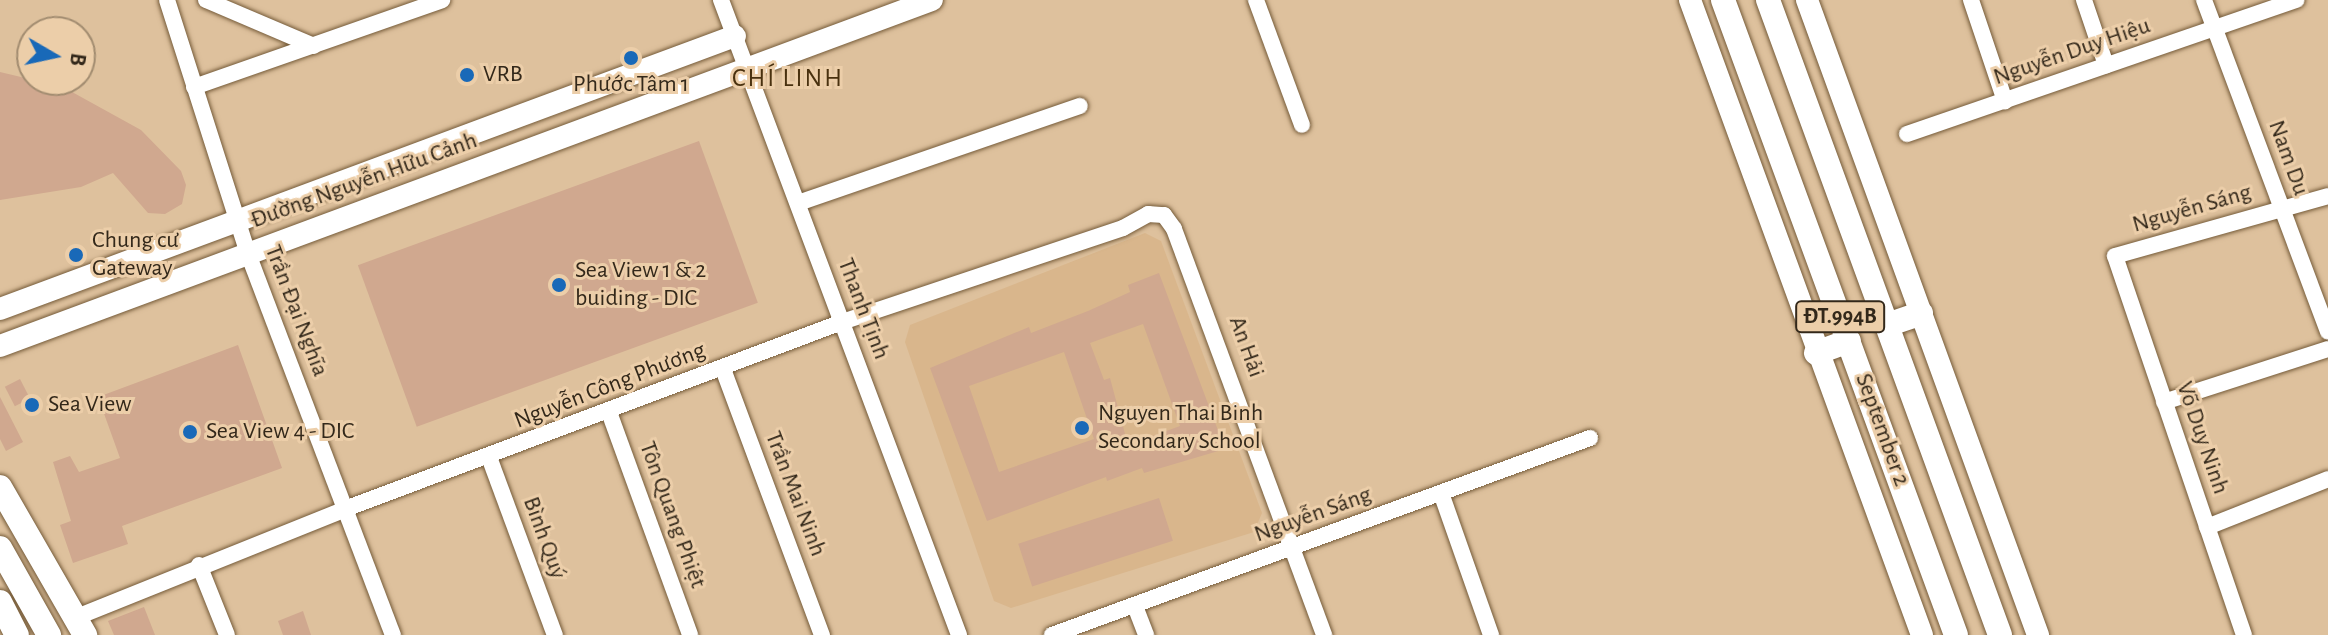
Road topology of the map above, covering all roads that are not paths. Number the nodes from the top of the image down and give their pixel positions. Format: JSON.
{"nodes":[{"id":1,"x":167,"y":0,"type":"edge"},
{"id":2,"x":206,"y":0,"type":"edge"},
{"id":3,"x":442,"y":0,"type":"edge"},
{"id":4,"x":721,"y":0,"type":"edge"},
{"id":5,"x":932,"y":0,"type":"edge"},
{"id":6,"x":1256,"y":0,"type":"edge"},
{"id":7,"x":1690,"y":0,"type":"edge"},
{"id":8,"x":1723,"y":0,"type":"edge"},
{"id":9,"x":1768,"y":0,"type":"edge"},
{"id":10,"x":1807,"y":0,"type":"edge"},
{"id":11,"x":1971,"y":0,"type":"edge"},
{"id":12,"x":2084,"y":0,"type":"edge"},
{"id":13,"x":2204,"y":0,"type":"edge"},
{"id":14,"x":2297,"y":0,"type":"edge"},
{"id":15,"x":2215,"y":28,"type":"junction"},
{"id":16,"x":735,"y":36,"type":"junction"},
{"id":17,"x":314,"y":46,"type":"junction"},
{"id":18,"x":2106,"y":65,"type":"junction"},
{"id":19,"x":746,"y":67,"type":"junction"},
{"id":20,"x":194,"y":87,"type":"junction"},
{"id":21,"x":2005,"y":101,"type":"junction"},
{"id":22,"x":1080,"y":106,"type":"dead end"},
{"id":23,"x":1302,"y":125,"type":"dead end"},
{"id":24,"x":1907,"y":134,"type":"dead end"},
{"id":25,"x":2328,"y":196,"type":"edge"},
{"id":26,"x":798,"y":203,"type":"junction"},
{"id":27,"x":2281,"y":209,"type":"junction"},
{"id":28,"x":1164,"y":215,"type":"joint"},
{"id":29,"x":237,"y":221,"type":"junction"},
{"id":30,"x":247,"y":251,"type":"junction"},
{"id":31,"x":2115,"y":256,"type":"joint"},
{"id":32,"x":0,"y":309,"type":"edge"},
{"id":33,"x":1921,"y":313,"type":"junction"},
{"id":34,"x":842,"y":322,"type":"junction"},
{"id":35,"x":1887,"y":325,"type":"junction"},
{"id":36,"x":2328,"y":332,"type":"edge"},
{"id":37,"x":1849,"y":341,"type":"junction"},
{"id":38,"x":0,"y":346,"type":"edge"},
{"id":39,"x":2328,"y":349,"type":"edge"},
{"id":40,"x":1816,"y":353,"type":"junction"},
{"id":41,"x":723,"y":369,"type":"junction"},
{"id":42,"x":2164,"y":402,"type":"junction"},
{"id":43,"x":609,"y":412,"type":"junction"},
{"id":44,"x":1590,"y":438,"type":"dead end"},
{"id":45,"x":489,"y":457,"type":"junction"},
{"id":46,"x":2328,"y":479,"type":"edge"},
{"id":47,"x":0,"y":487,"type":"edge"},
{"id":48,"x":1441,"y":493,"type":"junction"},
{"id":49,"x":345,"y":509,"type":"junction"},
{"id":50,"x":2207,"y":527,"type":"junction"},
{"id":51,"x":0,"y":548,"type":"edge"},
{"id":52,"x":1291,"y":548,"type":"junction"},
{"id":53,"x":199,"y":565,"type":"junction"},
{"id":54,"x":0,"y":602,"type":"edge"},
{"id":55,"x":1135,"y":606,"type":"junction"},
{"id":56,"x":81,"y":626,"type":"edge"},
{"id":57,"x":17,"y":635,"type":"edge"},
{"id":58,"x":49,"y":635,"type":"edge"},
{"id":59,"x":227,"y":635,"type":"edge"},
{"id":60,"x":393,"y":635,"type":"edge"},
{"id":61,"x":555,"y":635,"type":"edge"},
{"id":62,"x":690,"y":635,"type":"edge"},
{"id":63,"x":822,"y":635,"type":"edge"},
{"id":64,"x":959,"y":635,"type":"edge"},
{"id":65,"x":1052,"y":635,"type":"edge"},
{"id":66,"x":1146,"y":635,"type":"edge"},
{"id":67,"x":1324,"y":635,"type":"edge"},
{"id":68,"x":1491,"y":635,"type":"edge"},
{"id":69,"x":1922,"y":635,"type":"edge"},
{"id":70,"x":1956,"y":635,"type":"edge"},
{"id":71,"x":2000,"y":635,"type":"edge"},
{"id":72,"x":2038,"y":635,"type":"edge"},
{"id":73,"x":2244,"y":635,"type":"edge"}],
"edges":[{"from":1,"to":20,"type":"street","name":"Trần Đại Nghĩa"},
{"from":2,"to":17,"type":"street"},
{"from":3,"to":17,"type":"street"},
{"from":4,"to":16,"type":"street","name":"Thanh Tịnh"},
{"from":5,"to":19,"type":"main road","name":"Đường Nguyễn Hữu Cảnh"},
{"from":6,"to":23,"type":"street"},
{"from":7,"to":40,"type":"main road","name":"September 2","number":"ĐT.994B"},
{"from":8,"to":37,"type":"main road","name":"September 2","number":"ĐT.994B"},
{"from":9,"to":35,"type":"main road","name":"September 2","number":"ĐT.994B"},
{"from":10,"to":33,"type":"main road","number":"ĐT.994B"},
{"from":11,"to":21,"type":"street"},
{"from":12,"to":18,"type":"street"},
{"from":13,"to":15,"type":"street","name":"Nam Du"},
{"from":14,"to":15,"type":"street","name":"Nguyễn Duy Hiệu"},
{"from":15,"to":18,"type":"street","name":"Nguyễn Duy Hiệu"},
{"from":15,"to":27,"type":"street","name":"Nam Du"},
{"from":16,"to":19,"type":"street","name":"Thanh Tịnh"},
{"from":16,"to":29,"type":"main road","name":"Đường Nguyễn Hữu Cảnh"},
{"from":17,"to":20,"type":"street"},
{"from":18,"to":21,"type":"street","name":"Nguyễn Duy Hiệu"},
{"from":19,"to":26,"type":"street","name":"Thanh Tịnh"},
{"from":19,"to":30,"type":"main road","name":"Đường Nguyễn Hữu Cảnh"},
{"from":20,"to":29,"type":"street","name":"Trần Đại Nghĩa"},
{"from":21,"to":24,"type":"street","name":"Nguyễn Duy Hiệu"},
{"from":22,"to":26,"type":"street"},
{"from":25,"to":27,"type":"street","name":"Nguyễn Sáng"},
{"from":26,"to":34,"type":"street","name":"Thanh Tịnh"},
{"from":27,"to":31,"type":"street","name":"Nguyễn Sáng"},
{"from":27,"to":36,"type":"street","name":"Nam Du"},
{"from":28,"to":34,"type":"street","name":"Nguyễn Công Phương"},
{"from":28,"to":52,"type":"street","name":"An Hải"},
{"from":29,"to":30,"type":"street","name":"Trần Đại Nghĩa"},
{"from":29,"to":32,"type":"main road","name":"Đường Nguyễn Hữu Cảnh"},
{"from":30,"to":38,"type":"main road","name":"Đường Nguyễn Hữu Cảnh"},
{"from":30,"to":49,"type":"street","name":"Trần Đại Nghĩa"},
{"from":31,"to":42,"type":"street","name":"Võ Duy Ninh"},
{"from":33,"to":35,"type":"main road"},
{"from":33,"to":72,"type":"main road","number":"ĐT.994B"},
{"from":34,"to":41,"type":"street","name":"Nguyễn Công Phương"},
{"from":34,"to":64,"type":"street","name":"Thanh Tịnh"},
{"from":35,"to":71,"type":"main road","name":"September 2","number":"ĐT.994B"},
{"from":37,"to":40,"type":"main road"},
{"from":37,"to":70,"type":"main road","name":"September 2","number":"ĐT.994B"},
{"from":39,"to":42,"type":"street"},
{"from":40,"to":69,"type":"main road","name":"September 2","number":"ĐT.994B"},
{"from":41,"to":43,"type":"street","name":"Nguyễn Công Phương"},
{"from":41,"to":63,"type":"street","name":"Trần Mai Ninh"},
{"from":42,"to":50,"type":"street","name":"Võ Duy Ninh"},
{"from":43,"to":45,"type":"street","name":"Nguyễn Công Phương"},
{"from":43,"to":62,"type":"street","name":"Tôn Quang Phiệt"},
{"from":44,"to":48,"type":"street","name":"Nguyễn Sáng"},
{"from":45,"to":49,"type":"street","name":"Nguyễn Công Phương"},
{"from":45,"to":61,"type":"street","name":"Bình Quý"},
{"from":46,"to":50,"type":"street"},
{"from":47,"to":56,"type":"main road"},
{"from":48,"to":52,"type":"street","name":"Nguyễn Sáng"},
{"from":48,"to":68,"type":"street"},
{"from":49,"to":53,"type":"street","name":"Nguyễn Công Phương"},
{"from":49,"to":60,"type":"street","name":"Trần Đại Nghĩa"},
{"from":50,"to":73,"type":"street","name":"Võ Duy Ninh"},
{"from":51,"to":58,"type":"main road"},
{"from":52,"to":55,"type":"street","name":"Nguyễn Sáng"},
{"from":52,"to":67,"type":"street","name":"An Hải"},
{"from":53,"to":56,"type":"street","name":"Nguyễn Công Phương"},
{"from":53,"to":59,"type":"street"},
{"from":54,"to":57,"type":"main road"},
{"from":55,"to":65,"type":"street","name":"Nguyễn Sáng"},
{"from":55,"to":66,"type":"street"}]}
